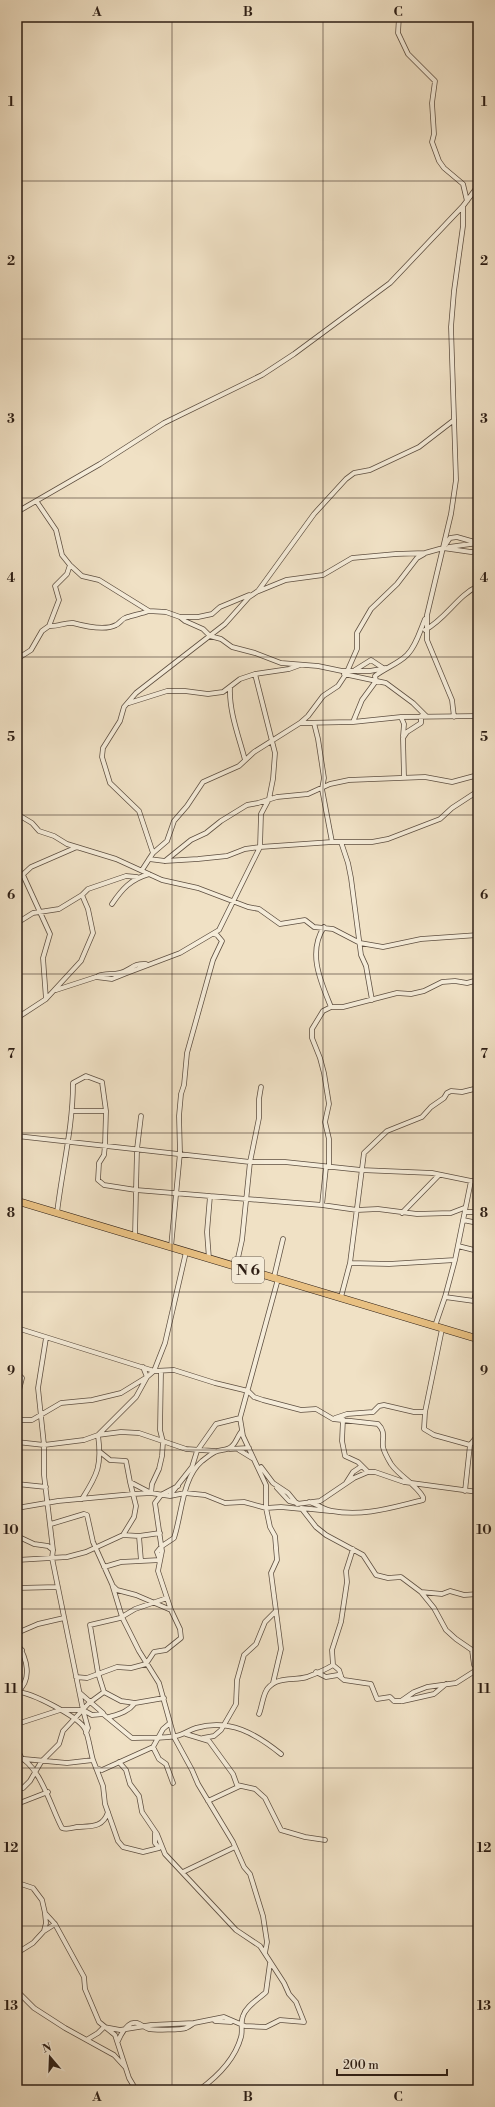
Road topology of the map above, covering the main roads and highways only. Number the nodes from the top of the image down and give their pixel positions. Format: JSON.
{"nodes":[{"id":1,"x":17,"y":1201,"type":"edge"},
{"id":2,"x":478,"y":1339,"type":"edge"}],
"edges":[{"from":1,"to":2,"type":"main road","number":"N 6"}]}
